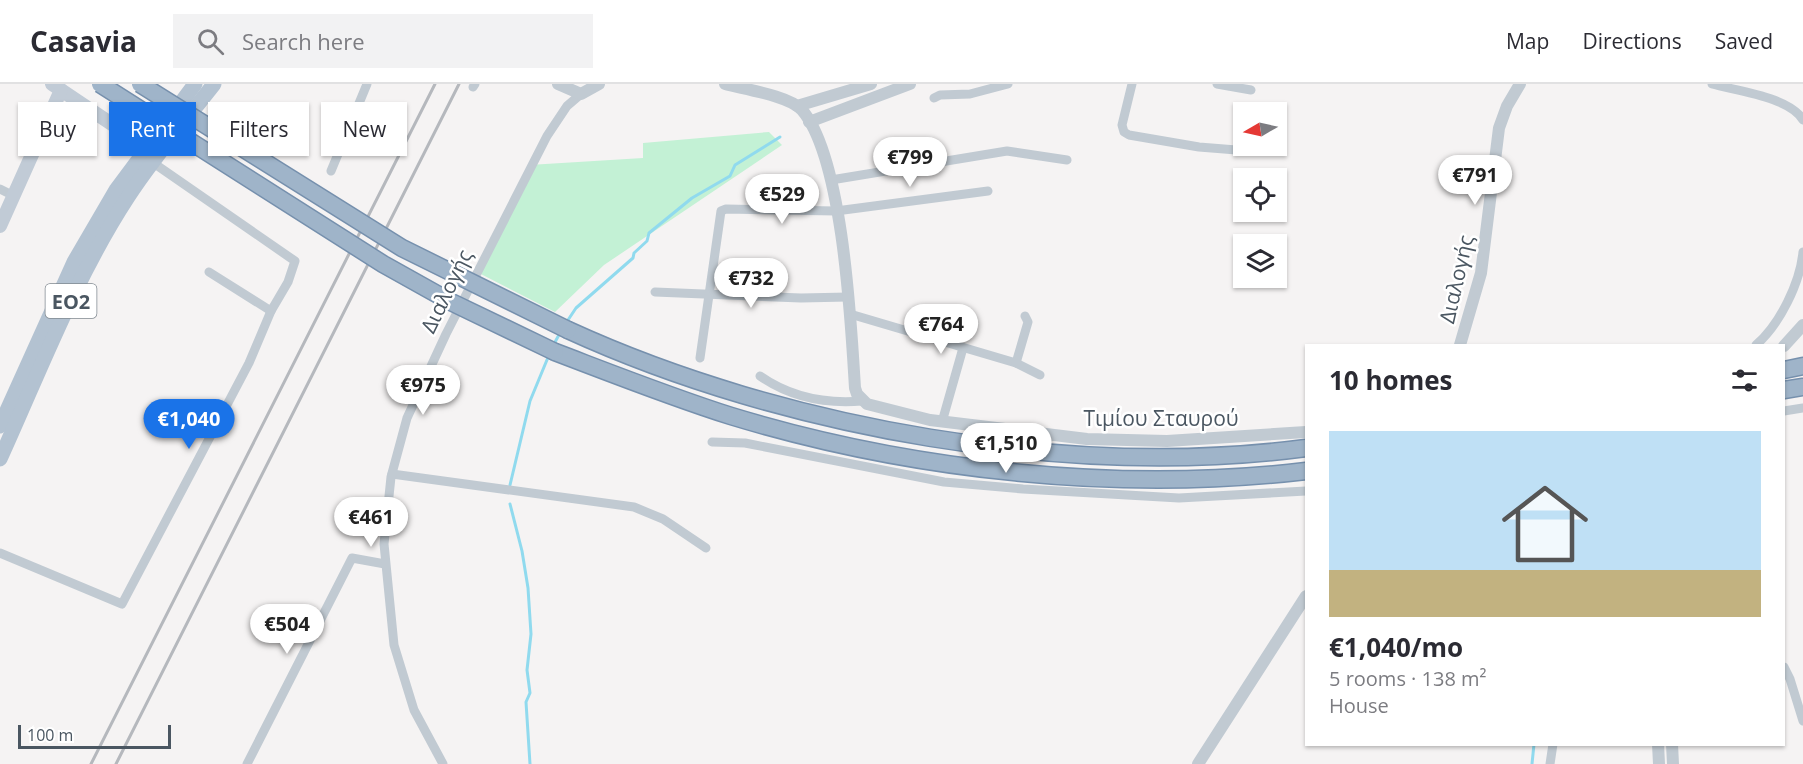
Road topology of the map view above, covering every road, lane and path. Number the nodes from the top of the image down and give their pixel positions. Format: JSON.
{"nodes":[{"id":1,"x":100,"y":84,"type":"edge"},
{"id":2,"x":140,"y":84,"type":"edge"},
{"id":3,"x":195,"y":84,"type":"edge"},
{"id":4,"x":214,"y":84,"type":"edge"},
{"id":5,"x":366,"y":84,"type":"edge"},
{"id":6,"x":558,"y":84,"type":"edge"},
{"id":7,"x":598,"y":84,"type":"edge"},
{"id":8,"x":724,"y":84,"type":"edge"},
{"id":9,"x":871,"y":84,"type":"edge"},
{"id":10,"x":910,"y":84,"type":"edge"},
{"id":11,"x":1008,"y":84,"type":"edge"},
{"id":12,"x":1132,"y":84,"type":"edge"},
{"id":13,"x":1217,"y":84,"type":"edge"},
{"id":14,"x":1520,"y":84,"type":"edge"},
{"id":15,"x":1712,"y":84,"type":"edge"},
{"id":16,"x":56,"y":87,"type":"edge"},
{"id":17,"x":841,"y":89,"type":"edge"},
{"id":18,"x":1251,"y":90,"type":"dead end"},
{"id":19,"x":581,"y":93,"type":"junction"},
{"id":20,"x":934,"y":98,"type":"dead end"},
{"id":21,"x":181,"y":102,"type":"edge"},
{"id":22,"x":797,"y":106,"type":"junction"},
{"id":23,"x":1803,"y":120,"type":"edge"},
{"id":24,"x":109,"y":122,"type":"edge"},
{"id":25,"x":809,"y":122,"type":"junction"},
{"id":26,"x":1233,"y":150,"type":"edge"},
{"id":27,"x":140,"y":156,"type":"edge"},
{"id":28,"x":1067,"y":160,"type":"dead end"},
{"id":29,"x":152,"y":162,"type":"junction"},
{"id":30,"x":330,"y":171,"type":"dead end"},
{"id":31,"x":831,"y":180,"type":"junction"},
{"id":32,"x":0,"y":189,"type":"edge"},
{"id":33,"x":988,"y":191,"type":"dead end"},
{"id":34,"x":14,"y":196,"type":"junction"},
{"id":35,"x":836,"y":211,"type":"junction"},
{"id":36,"x":0,"y":226,"type":"edge"},
{"id":37,"x":1803,"y":252,"type":"edge"},
{"id":38,"x":209,"y":272,"type":"dead end"},
{"id":39,"x":654,"y":292,"type":"dead end"},
{"id":40,"x":711,"y":293,"type":"junction"},
{"id":41,"x":848,"y":297,"type":"junction"},
{"id":42,"x":271,"y":310,"type":"junction"},
{"id":43,"x":850,"y":314,"type":"junction"},
{"id":44,"x":1025,"y":316,"type":"dead end"},
{"id":45,"x":1803,"y":325,"type":"edge"},
{"id":46,"x":1460,"y":344,"type":"edge"},
{"id":47,"x":1757,"y":344,"type":"edge"},
{"id":48,"x":1785,"y":344,"type":"edge"},
{"id":49,"x":963,"y":348,"type":"junction"},
{"id":50,"x":700,"y":358,"type":"dead end"},
{"id":51,"x":1016,"y":363,"type":"junction"},
{"id":52,"x":1803,"y":366,"type":"edge"},
{"id":53,"x":1785,"y":370,"type":"edge"},
{"id":54,"x":1040,"y":375,"type":"dead end"},
{"id":55,"x":760,"y":376,"type":"dead end"},
{"id":56,"x":1803,"y":387,"type":"edge"},
{"id":57,"x":1785,"y":390,"type":"edge"},
{"id":58,"x":862,"y":401,"type":"junction"},
{"id":59,"x":1803,"y":408,"type":"edge"},
{"id":60,"x":1785,"y":411,"type":"edge"},
{"id":61,"x":942,"y":422,"type":"junction"},
{"id":62,"x":0,"y":426,"type":"edge"},
{"id":63,"x":1305,"y":432,"type":"edge"},
{"id":64,"x":712,"y":442,"type":"dead end"},
{"id":65,"x":1305,"y":448,"type":"edge"},
{"id":66,"x":0,"y":459,"type":"edge"},
{"id":67,"x":1305,"y":471,"type":"edge"},
{"id":68,"x":392,"y":474,"type":"junction"},
{"id":69,"x":1305,"y":491,"type":"edge"},
{"id":70,"x":706,"y":548,"type":"dead end"},
{"id":71,"x":0,"y":553,"type":"edge"},
{"id":72,"x":385,"y":564,"type":"junction"},
{"id":73,"x":1305,"y":598,"type":"edge"},
{"id":74,"x":1785,"y":669,"type":"edge"},
{"id":75,"x":1803,"y":721,"type":"edge"},
{"id":76,"x":1553,"y":746,"type":"edge"},
{"id":77,"x":1672,"y":746,"type":"edge"},
{"id":78,"x":247,"y":764,"type":"edge"},
{"id":79,"x":443,"y":764,"type":"edge"},
{"id":80,"x":1198,"y":764,"type":"edge"},
{"id":81,"x":1550,"y":764,"type":"edge"},
{"id":82,"x":1673,"y":764,"type":"edge"}],
"edges":[{"from":1,"to":67,"type":"highway","bridge":true},
{"from":2,"to":65,"type":"highway","bridge":true},
{"from":3,"to":21,"type":"main road","number":"ΕΟ2"},
{"from":4,"to":29,"type":"main road","number":"ΕΟ2"},
{"from":5,"to":30,"type":"street"},
{"from":6,"to":19,"type":"street"},
{"from":7,"to":19,"type":"street"},
{"from":8,"to":22,"type":"street"},
{"from":9,"to":17,"type":"street"},
{"from":10,"to":25,"type":"street"},
{"from":11,"to":20,"type":"street"},
{"from":12,"to":26,"type":"street"},
{"from":13,"to":18,"type":"street"},
{"from":14,"to":46,"type":"street","name":"Διαλογής"},
{"from":15,"to":23,"type":"street"},
{"from":16,"to":24,"type":"main road"},
{"from":16,"to":34,"type":"main road"},
{"from":17,"to":22,"type":"street"},
{"from":19,"to":68,"type":"street","name":"Διαλογής"},
{"from":22,"to":25,"type":"street"},
{"from":25,"to":31,"type":"street"},
{"from":27,"to":62,"type":"main road","number":"ΕΟ2"},
{"from":28,"to":31,"type":"street"},
{"from":29,"to":42,"type":"street"},
{"from":29,"to":66,"type":"main road","number":"ΕΟ2"},
{"from":31,"to":35,"type":"street"},
{"from":32,"to":34,"type":"street"},
{"from":33,"to":35,"type":"street"},
{"from":34,"to":36,"type":"main road"},
{"from":35,"to":40,"type":"street"},
{"from":35,"to":41,"type":"street"},
{"from":37,"to":47,"type":"street"},
{"from":38,"to":42,"type":"street"},
{"from":39,"to":40,"type":"street"},
{"from":40,"to":41,"type":"street"},
{"from":40,"to":50,"type":"street"},
{"from":41,"to":43,"type":"street"},
{"from":42,"to":71,"type":"street"},
{"from":43,"to":49,"type":"street"},
{"from":43,"to":58,"type":"street"},
{"from":44,"to":51,"type":"street"},
{"from":45,"to":48,"type":"street"},
{"from":49,"to":51,"type":"street"},
{"from":49,"to":61,"type":"street"},
{"from":51,"to":54,"type":"street"},
{"from":52,"to":53,"type":"highway"},
{"from":55,"to":58,"type":"street"},
{"from":56,"to":57,"type":"highway"},
{"from":58,"to":61,"type":"street","name":"Τιμίου Σταυρού"},
{"from":59,"to":60,"type":"street"},
{"from":61,"to":63,"type":"street","name":"Τιμίου Σταυρού"},
{"from":64,"to":69,"type":"street"},
{"from":68,"to":70,"type":"street"},
{"from":68,"to":72,"type":"street","name":"Διαλογής"},
{"from":72,"to":78,"type":"street"},
{"from":72,"to":79,"type":"street","name":"Διαλογής"},
{"from":73,"to":80,"type":"street"},
{"from":74,"to":75,"type":"street"},
{"from":76,"to":81,"type":"street"},
{"from":77,"to":82,"type":"street"}]}
